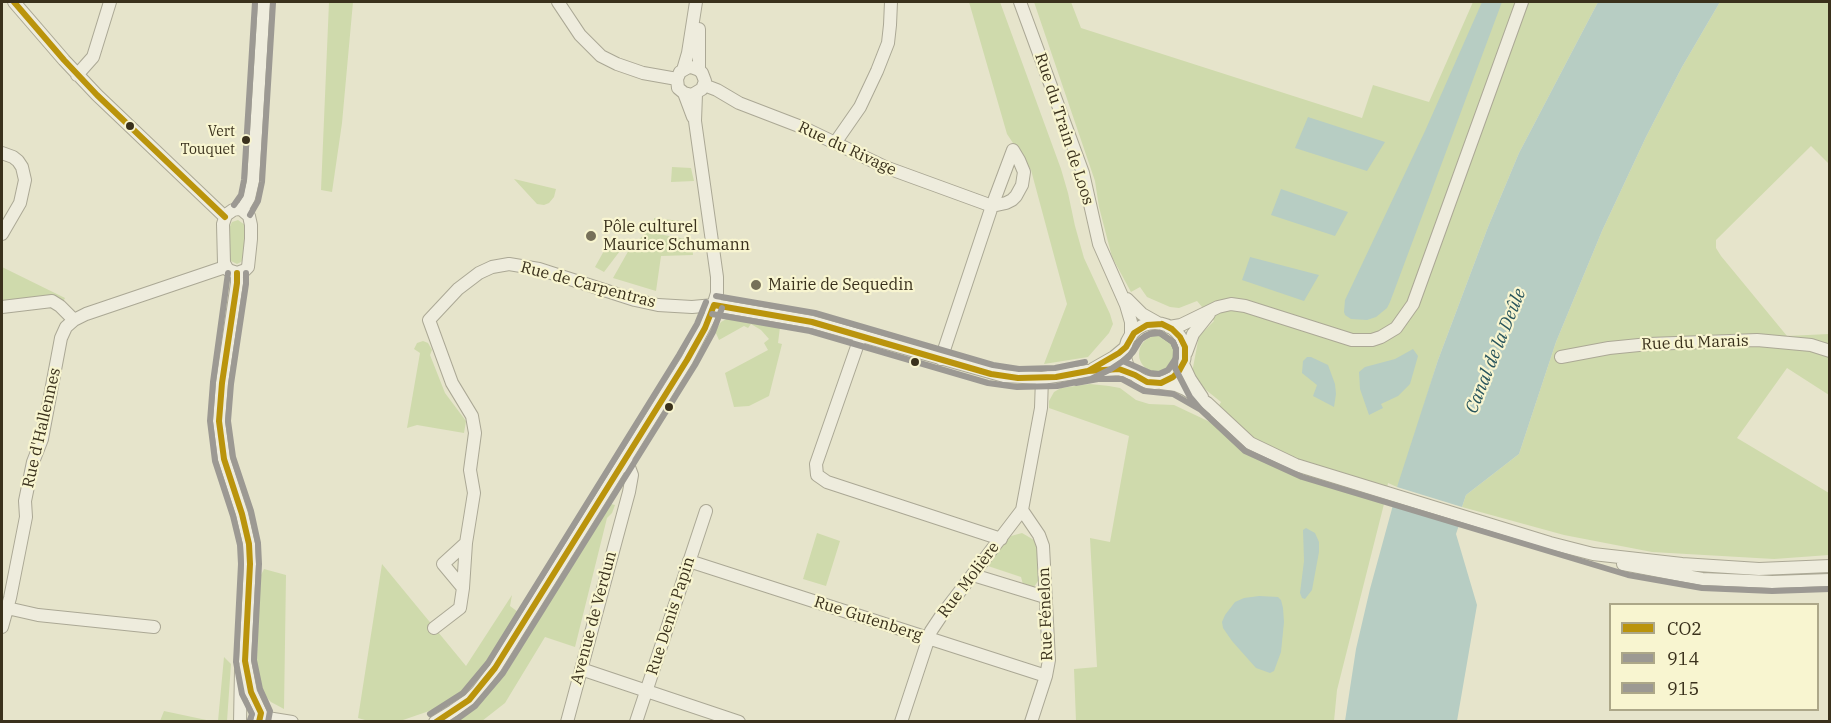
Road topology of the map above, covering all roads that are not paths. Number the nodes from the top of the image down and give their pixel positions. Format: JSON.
{"nodes":[{"id":1,"x":14,"y":2,"type":"edge"},
{"id":2,"x":110,"y":2,"type":"edge"},
{"id":3,"x":264,"y":2,"type":"edge"},
{"id":4,"x":558,"y":2,"type":"edge"},
{"id":5,"x":696,"y":2,"type":"edge"},
{"id":6,"x":701,"y":2,"type":"edge"},
{"id":7,"x":891,"y":2,"type":"edge"},
{"id":8,"x":1020,"y":2,"type":"edge"},
{"id":9,"x":1522,"y":2,"type":"edge"},
{"id":10,"x":699,"y":70,"type":"junction"},
{"id":11,"x":77,"y":75,"type":"junction"},
{"id":12,"x":680,"y":75,"type":"junction"},
{"id":13,"x":695,"y":91,"type":"junction"},
{"id":14,"x":835,"y":143,"type":"junction"},
{"id":15,"x":2,"y":153,"type":"edge"},
{"id":16,"x":242,"y":210,"type":"junction"},
{"id":17,"x":225,"y":217,"type":"junction"},
{"id":18,"x":2,"y":234,"type":"edge"},
{"id":19,"x":225,"y":267,"type":"junction"},
{"id":20,"x":237,"y":273,"type":"junction"},
{"id":21,"x":1120,"y":290,"type":"junction"},
{"id":22,"x":714,"y":305,"type":"junction"},
{"id":23,"x":2,"y":306,"type":"edge"},
{"id":24,"x":1211,"y":311,"type":"junction"},
{"id":25,"x":74,"y":320,"type":"junction"},
{"id":26,"x":1165,"y":325,"type":"junction"},
{"id":27,"x":861,"y":335,"type":"junction"},
{"id":28,"x":1129,"y":341,"type":"junction"},
{"id":29,"x":1830,"y":351,"type":"edge"},
{"id":30,"x":1561,"y":357,"type":"dead end"},
{"id":31,"x":940,"y":359,"type":"junction"},
{"id":32,"x":1184,"y":360,"type":"junction"},
{"id":33,"x":1088,"y":371,"type":"junction"},
{"id":34,"x":1135,"y":375,"type":"junction"},
{"id":35,"x":1042,"y":378,"type":"junction"},
{"id":36,"x":1161,"y":383,"type":"junction"},
{"id":37,"x":1207,"y":403,"type":"junction"},
{"id":38,"x":626,"y":459,"type":"junction"},
{"id":39,"x":607,"y":489,"type":"junction"},
{"id":40,"x":1022,"y":510,"type":"junction"},
{"id":41,"x":706,"y":511,"type":"dead end"},
{"id":42,"x":621,"y":515,"type":"junction"},
{"id":43,"x":1001,"y":539,"type":"junction"},
{"id":44,"x":466,"y":543,"type":"junction"},
{"id":45,"x":1593,"y":554,"type":"junction"},
{"id":46,"x":689,"y":561,"type":"junction"},
{"id":47,"x":1830,"y":566,"type":"edge"},
{"id":48,"x":973,"y":575,"type":"junction"},
{"id":49,"x":1830,"y":580,"type":"edge"},
{"id":50,"x":463,"y":588,"type":"junction"},
{"id":51,"x":1045,"y":597,"type":"junction"},
{"id":52,"x":7,"y":608,"type":"junction"},
{"id":53,"x":2,"y":627,"type":"edge"},
{"id":54,"x":154,"y":627,"type":"dead end"},
{"id":55,"x":435,"y":628,"type":"dead end"},
{"id":56,"x":246,"y":636,"type":"junction"},
{"id":57,"x":928,"y":638,"type":"junction"},
{"id":58,"x":580,"y":669,"type":"junction"},
{"id":59,"x":1046,"y":676,"type":"junction"},
{"id":60,"x":646,"y":691,"type":"junction"},
{"id":61,"x":262,"y":716,"type":"edge"},
{"id":62,"x":240,"y":718,"type":"edge"},
{"id":63,"x":292,"y":722,"type":"edge"},
{"id":64,"x":435,"y":722,"type":"edge"},
{"id":65,"x":567,"y":722,"type":"edge"},
{"id":66,"x":636,"y":722,"type":"edge"},
{"id":67,"x":739,"y":722,"type":"edge"},
{"id":68,"x":901,"y":722,"type":"edge"},
{"id":69,"x":1031,"y":722,"type":"edge"}],
"edges":[{"from":1,"to":11,"type":"street"},
{"from":2,"to":11,"type":"street"},
{"from":3,"to":16,"type":"street"},
{"from":4,"to":12,"type":"street"},
{"from":5,"to":12,"type":"street"},
{"from":6,"to":10,"type":"street"},
{"from":7,"to":14,"type":"street"},
{"from":8,"to":21,"type":"street","name":"Rue du Train de Loos"},
{"from":9,"to":24,"type":"street"},
{"from":10,"to":12,"type":"street"},
{"from":10,"to":13,"type":"street"},
{"from":11,"to":17,"type":"street"},
{"from":12,"to":13,"type":"street"},
{"from":13,"to":14,"type":"street","name":"Rue du Rivage"},
{"from":13,"to":22,"type":"street"},
{"from":14,"to":31,"type":"street","name":"Rue du Rivage"},
{"from":15,"to":18,"type":"street"},
{"from":16,"to":17,"type":"street"},
{"from":16,"to":20,"type":"street"},
{"from":17,"to":19,"type":"street"},
{"from":19,"to":20,"type":"street"},
{"from":19,"to":25,"type":"street"},
{"from":20,"to":56,"type":"street"},
{"from":21,"to":26,"type":"street","name":"Rue du Train de Loos"},
{"from":21,"to":28,"type":"street","name":"Rue du Train de Loos"},
{"from":22,"to":27,"type":"street"},
{"from":22,"to":38,"type":"street"},
{"from":22,"to":44,"type":"street","name":"Rue de Carpentras"},
{"from":23,"to":25,"type":"street"},
{"from":24,"to":26,"type":"street"},
{"from":24,"to":32,"type":"street"},
{"from":25,"to":52,"type":"street","name":"Rue d'Hallennes"},
{"from":26,"to":28,"type":"street"},
{"from":26,"to":32,"type":"street"},
{"from":27,"to":31,"type":"street"},
{"from":27,"to":43,"type":"street"},
{"from":28,"to":33,"type":"street"},
{"from":28,"to":34,"type":"street"},
{"from":29,"to":30,"type":"street","name":"Rue du Marais"},
{"from":31,"to":35,"type":"street"},
{"from":32,"to":36,"type":"street"},
{"from":32,"to":37,"type":"street"},
{"from":33,"to":34,"type":"street"},
{"from":33,"to":35,"type":"street"},
{"from":34,"to":36,"type":"street"},
{"from":35,"to":40,"type":"street"},
{"from":36,"to":37,"type":"street"},
{"from":37,"to":45,"type":"street"},
{"from":38,"to":39,"type":"street"},
{"from":38,"to":42,"type":"street","name":"Avenue de Verdun"},
{"from":39,"to":42,"type":"street"},
{"from":39,"to":64,"type":"street"},
{"from":40,"to":43,"type":"street","name":"Rue Molière"},
{"from":40,"to":51,"type":"street","name":"Rue Fénelon"},
{"from":41,"to":46,"type":"street","name":"Rue Denis Papin"},
{"from":42,"to":58,"type":"street","name":"Avenue de Verdun"},
{"from":43,"to":48,"type":"street","name":"Rue Molière"},
{"from":44,"to":50,"type":"street","name":"Rue de Carpentras"},
{"from":44,"to":50,"type":"street"},
{"from":45,"to":47,"type":"street"},
{"from":45,"to":49,"type":"street"},
{"from":46,"to":57,"type":"street","name":"Rue Gutenberg"},
{"from":46,"to":60,"type":"street","name":"Rue Denis Papin"},
{"from":48,"to":51,"type":"street"},
{"from":48,"to":57,"type":"street","name":"Rue Molière"},
{"from":50,"to":55,"type":"street","name":"Rue de Carpentras"},
{"from":51,"to":59,"type":"street","name":"Rue Fénelon"},
{"from":52,"to":53,"type":"street","name":"Rue d'Hallennes"},
{"from":52,"to":54,"type":"street"},
{"from":56,"to":61,"type":"street"},
{"from":56,"to":62,"type":"street"},
{"from":57,"to":59,"type":"street","name":"Rue Gutenberg"},
{"from":57,"to":68,"type":"street","name":"Rue Molière"},
{"from":58,"to":60,"type":"street"},
{"from":58,"to":65,"type":"street","name":"Avenue de Verdun"},
{"from":59,"to":69,"type":"street","name":"Rue Fénelon"},
{"from":60,"to":66,"type":"street","name":"Rue Denis Papin"},
{"from":60,"to":67,"type":"street"},
{"from":61,"to":62,"type":"street"},
{"from":61,"to":63,"type":"street"}]}
